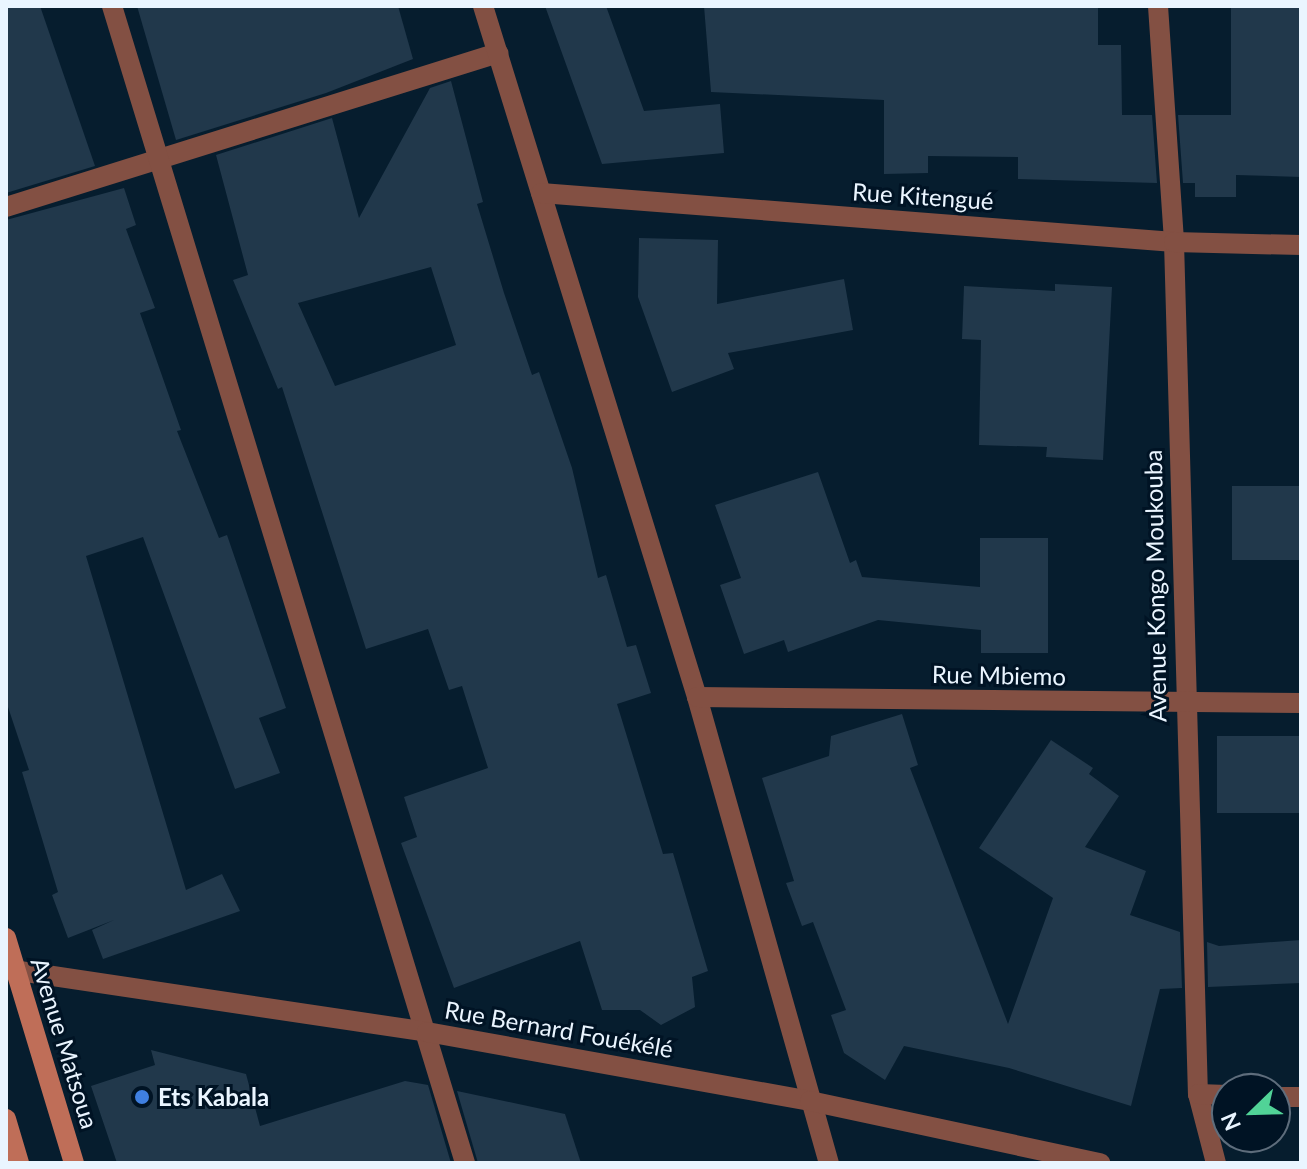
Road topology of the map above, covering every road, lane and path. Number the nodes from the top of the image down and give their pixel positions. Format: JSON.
{"nodes":[{"id":1,"x":112,"y":6,"type":"edge"},
{"id":2,"x":483,"y":6,"type":"edge"},
{"id":3,"x":1158,"y":6,"type":"edge"},
{"id":4,"x":498,"y":53,"type":"junction"},
{"id":5,"x":159,"y":160,"type":"junction"},
{"id":6,"x":541,"y":193,"type":"junction"},
{"id":7,"x":6,"y":207,"type":"edge"},
{"id":8,"x":1174,"y":242,"type":"junction"},
{"id":9,"x":1301,"y":245,"type":"edge"},
{"id":10,"x":697,"y":697,"type":"junction"},
{"id":11,"x":1183,"y":703,"type":"junction"},
{"id":12,"x":1301,"y":703,"type":"edge"},
{"id":13,"x":6,"y":938,"type":"edge"},
{"id":14,"x":11,"y":970,"type":"edge"},
{"id":15,"x":427,"y":1032,"type":"junction"},
{"id":16,"x":1198,"y":1094,"type":"junction"},
{"id":17,"x":1211,"y":1094,"type":"edge"},
{"id":18,"x":810,"y":1101,"type":"junction"},
{"id":19,"x":6,"y":1119,"type":"edge"},
{"id":20,"x":19,"y":1163,"type":"edge"},
{"id":21,"x":74,"y":1163,"type":"edge"},
{"id":22,"x":465,"y":1163,"type":"edge"},
{"id":23,"x":829,"y":1163,"type":"edge"},
{"id":24,"x":1100,"y":1163,"type":"edge"},
{"id":25,"x":1216,"y":1163,"type":"edge"}],
"edges":[{"from":1,"to":5,"type":"street"},
{"from":2,"to":4,"type":"street"},
{"from":3,"to":8,"type":"street","name":"Avenue Kongo Moukouba"},
{"from":4,"to":5,"type":"street"},
{"from":4,"to":6,"type":"street"},
{"from":5,"to":7,"type":"street"},
{"from":5,"to":15,"type":"street"},
{"from":6,"to":8,"type":"street","name":"Rue Kitengué"},
{"from":6,"to":10,"type":"street"},
{"from":8,"to":9,"type":"street","name":"Rue Kitengué"},
{"from":8,"to":11,"type":"street","name":"Avenue Kongo Moukouba"},
{"from":10,"to":11,"type":"street","name":"Rue Mbiemo"},
{"from":10,"to":18,"type":"street"},
{"from":11,"to":12,"type":"street","name":"Rue Mbiemo"},
{"from":11,"to":16,"type":"street","name":"Avenue Kongo Moukouba"},
{"from":13,"to":14,"type":"street","name":"Avenue Matsoua"},
{"from":14,"to":15,"type":"street","name":"Rue Bernard Fouékélé"},
{"from":14,"to":21,"type":"street","name":"Avenue Matsoua"},
{"from":15,"to":18,"type":"street","name":"Rue Bernard Fouékélé"},
{"from":15,"to":22,"type":"street"},
{"from":16,"to":17,"type":"street"},
{"from":16,"to":25,"type":"street","name":"Avenue Kongo Moukouba"},
{"from":18,"to":23,"type":"street"},
{"from":18,"to":24,"type":"street","name":"Rue Bernard Fouékélé"},
{"from":19,"to":20,"type":"street"}]}
